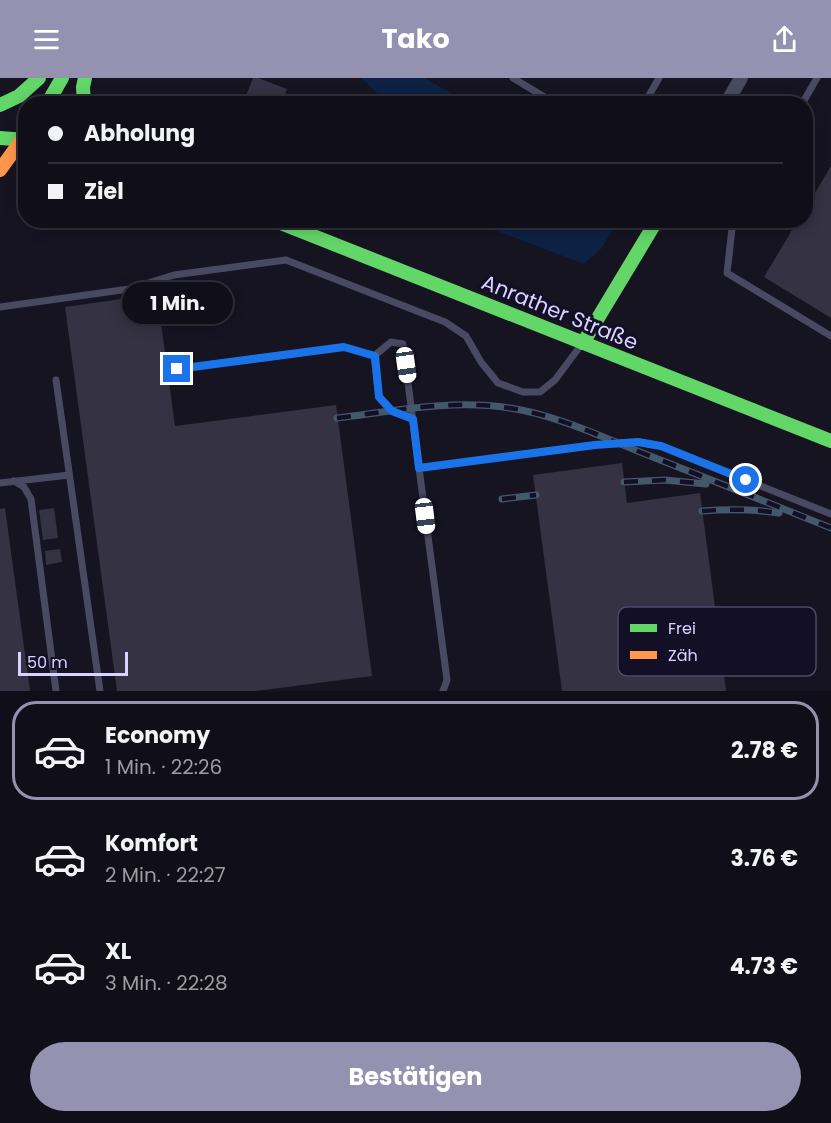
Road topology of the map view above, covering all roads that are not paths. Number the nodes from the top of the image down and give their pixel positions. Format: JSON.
{"nodes":[{"id":1,"x":39,"y":78,"type":"edge"},
{"id":2,"x":62,"y":78,"type":"edge"},
{"id":3,"x":85,"y":78,"type":"edge"},
{"id":4,"x":513,"y":78,"type":"edge"},
{"id":5,"x":659,"y":78,"type":"edge"},
{"id":6,"x":741,"y":78,"type":"edge"},
{"id":7,"x":817,"y":78,"type":"edge"},
{"id":8,"x":18,"y":96,"type":"edge"},
{"id":9,"x":19,"y":96,"type":"edge"},
{"id":10,"x":51,"y":96,"type":"edge"},
{"id":11,"x":84,"y":96,"type":"edge"},
{"id":12,"x":543,"y":96,"type":"edge"},
{"id":13,"x":649,"y":96,"type":"edge"},
{"id":14,"x":731,"y":96,"type":"edge"},
{"id":15,"x":807,"y":96,"type":"edge"},
{"id":16,"x":0,"y":105,"type":"edge"},
{"id":17,"x":0,"y":138,"type":"edge"},
{"id":18,"x":18,"y":138,"type":"edge"},
{"id":19,"x":18,"y":146,"type":"edge"},
{"id":20,"x":0,"y":170,"type":"edge"},
{"id":21,"x":293,"y":228,"type":"edge"},
{"id":22,"x":652,"y":228,"type":"edge"},
{"id":23,"x":732,"y":228,"type":"edge"},
{"id":24,"x":0,"y":307,"type":"edge"},
{"id":25,"x":831,"y":336,"type":"edge"},
{"id":26,"x":583,"y":343,"type":"junction"},
{"id":27,"x":375,"y":356,"type":"junction"},
{"id":28,"x":177,"y":369,"type":"dead end"},
{"id":29,"x":56,"y":380,"type":"dead end"},
{"id":30,"x":413,"y":419,"type":"junction"},
{"id":31,"x":831,"y":441,"type":"edge"},
{"id":32,"x":419,"y":468,"type":"junction"},
{"id":33,"x":69,"y":474,"type":"junction"},
{"id":34,"x":14,"y":481,"type":"junction"},
{"id":35,"x":0,"y":483,"type":"edge"},
{"id":36,"x":831,"y":514,"type":"edge"},
{"id":37,"x":56,"y":691,"type":"edge"},
{"id":38,"x":100,"y":691,"type":"edge"},
{"id":39,"x":443,"y":691,"type":"edge"}],
"edges":[{"from":1,"to":9,"type":"main road"},
{"from":2,"to":10,"type":"main road"},
{"from":3,"to":11,"type":"main road"},
{"from":4,"to":12,"type":"lane"},
{"from":5,"to":13,"type":"lane"},
{"from":6,"to":14,"type":"street"},
{"from":7,"to":15,"type":"lane"},
{"from":8,"to":16,"type":"main road"},
{"from":17,"to":18,"type":"main road"},
{"from":19,"to":20,"type":"main road"},
{"from":21,"to":26,"type":"main road","name":"Anrather Straße"},
{"from":22,"to":26,"type":"main road"},
{"from":23,"to":25,"type":"lane"},
{"from":24,"to":26,"type":"lane"},
{"from":26,"to":31,"type":"main road","name":"Anrather Straße"},
{"from":27,"to":28,"type":"lane"},
{"from":27,"to":30,"type":"lane"},
{"from":27,"to":30,"type":"lane"},
{"from":29,"to":33,"type":"lane"},
{"from":30,"to":32,"type":"lane"},
{"from":32,"to":36,"type":"lane"},
{"from":32,"to":39,"type":"lane"},
{"from":33,"to":34,"type":"lane"},
{"from":33,"to":38,"type":"lane"},
{"from":34,"to":35,"type":"lane"},
{"from":34,"to":37,"type":"lane"}]}
